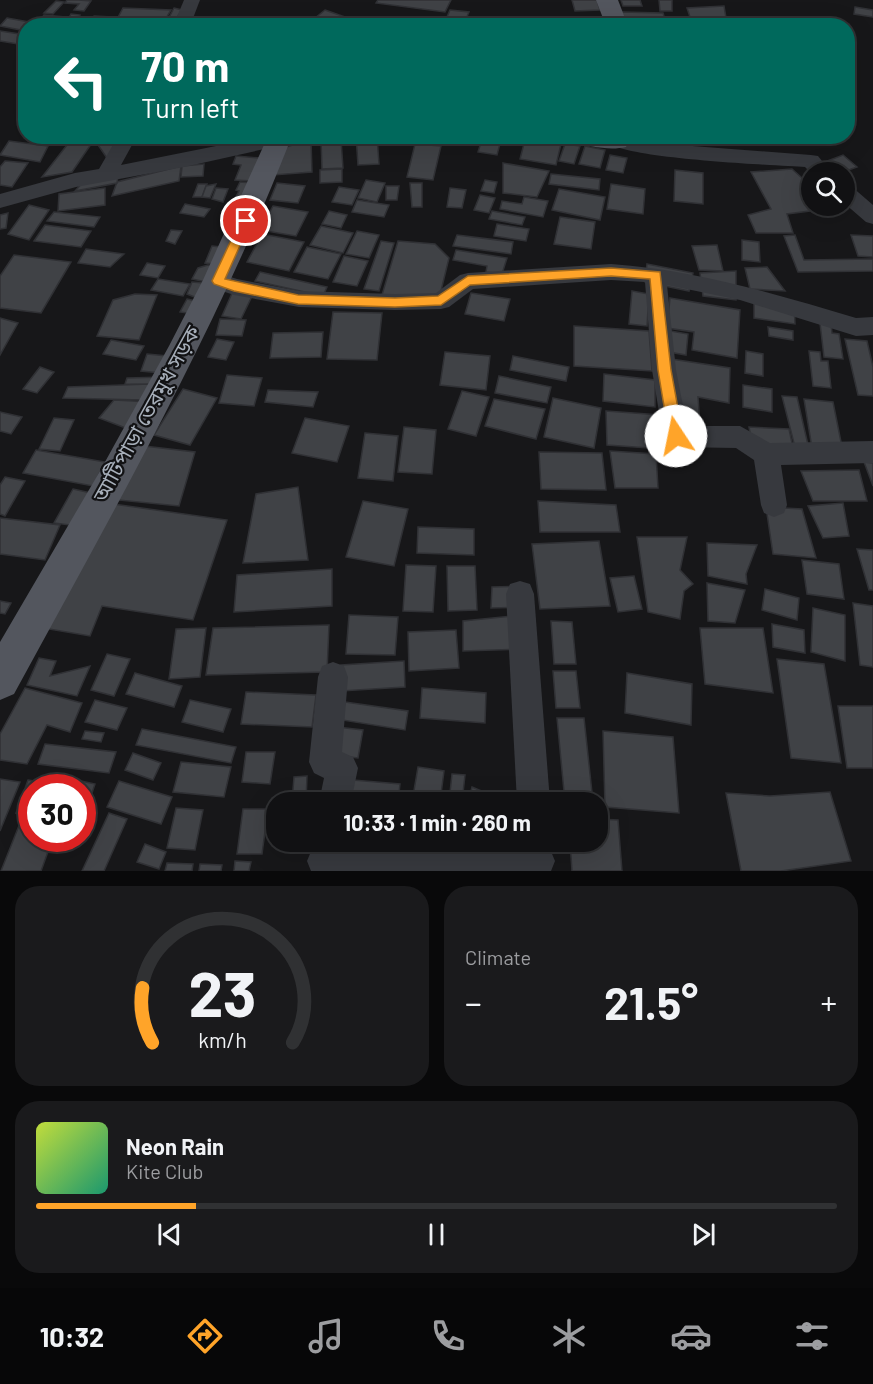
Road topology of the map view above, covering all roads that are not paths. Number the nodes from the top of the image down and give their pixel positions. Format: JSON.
{"nodes":[{"id":1,"x":192,"y":0,"type":"edge"},
{"id":2,"x":607,"y":0,"type":"edge"},
{"id":3,"x":184,"y":18,"type":"edge"},
{"id":4,"x":614,"y":18,"type":"edge"},
{"id":5,"x":123,"y":144,"type":"edge"},
{"id":6,"x":267,"y":144,"type":"edge"},
{"id":7,"x":288,"y":144,"type":"edge"},
{"id":8,"x":630,"y":144,"type":"edge"},
{"id":9,"x":812,"y":162,"type":"edge"},
{"id":10,"x":106,"y":174,"type":"junction"},
{"id":11,"x":0,"y":201,"type":"edge"},
{"id":12,"x":855,"y":201,"type":"edge"},
{"id":13,"x":873,"y":217,"type":"edge"},
{"id":14,"x":656,"y":275,"type":"junction"},
{"id":15,"x":218,"y":281,"type":"junction"},
{"id":16,"x":873,"y":326,"type":"edge"},
{"id":17,"x":873,"y":452,"type":"edge"},
{"id":18,"x":766,"y":454,"type":"junction"},
{"id":19,"x":774,"y":505,"type":"dead end"},
{"id":20,"x":520,"y":594,"type":"dead end"},
{"id":21,"x":333,"y":677,"type":"dead end"},
{"id":22,"x":0,"y":680,"type":"edge"},
{"id":23,"x":337,"y":792,"type":"edge"},
{"id":24,"x":533,"y":792,"type":"edge"},
{"id":25,"x":325,"y":858,"type":"edge"},
{"id":26,"x":538,"y":858,"type":"edge"}],
"edges":[{"from":1,"to":3,"type":"street"},
{"from":2,"to":4,"type":"main road"},
{"from":5,"to":10,"type":"street"},
{"from":6,"to":10,"type":"street","name":"আটিপাড়া তেরমুখ সড়ক"},
{"from":7,"to":15,"type":"main road","name":"আটিপাড়া তেরমুখ সড়ক"},
{"from":8,"to":9,"type":"street"},
{"from":10,"to":11,"type":"street","name":"আটিপাড়া তেরমুখ সড়ক"},
{"from":12,"to":13,"type":"street"},
{"from":14,"to":15,"type":"street"},
{"from":14,"to":16,"type":"street"},
{"from":14,"to":18,"type":"street"},
{"from":15,"to":22,"type":"main road","name":"আটিপাড়া তেরমুখ সড়ক"},
{"from":17,"to":18,"type":"street"},
{"from":18,"to":19,"type":"street"},
{"from":20,"to":24,"type":"street"},
{"from":21,"to":23,"type":"street"},
{"from":25,"to":26,"type":"street"}]}
